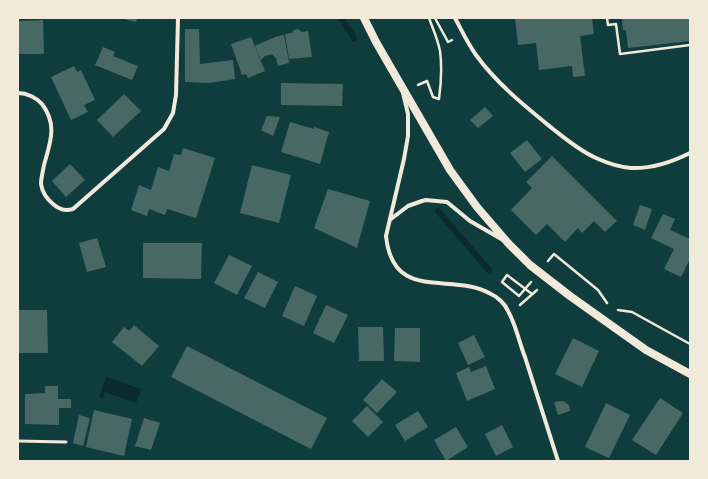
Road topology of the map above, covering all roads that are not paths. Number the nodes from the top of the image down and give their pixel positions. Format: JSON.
{"nodes":[{"id":1,"x":178,"y":18,"type":"edge"},
{"id":2,"x":364,"y":18,"type":"edge"},
{"id":3,"x":455,"y":18,"type":"edge"},
{"id":4,"x":401,"y":85,"type":"junction"},
{"id":5,"x":18,"y":93,"type":"edge"},
{"id":6,"x":690,"y":153,"type":"edge"},
{"id":7,"x":391,"y":220,"type":"junction"},
{"id":8,"x":508,"y":243,"type":"junction"},
{"id":9,"x":690,"y":374,"type":"edge"},
{"id":10,"x":18,"y":441,"type":"edge"},
{"id":11,"x":66,"y":442,"type":"dead end"},
{"id":12,"x":558,"y":461,"type":"edge"}],
"edges":[{"from":1,"to":5,"type":"street"},
{"from":2,"to":4,"type":"main road"},
{"from":3,"to":6,"type":"street"},
{"from":4,"to":7,"type":"street"},
{"from":4,"to":8,"type":"main road"},
{"from":7,"to":8,"type":"street"},
{"from":7,"to":12,"type":"street"},
{"from":8,"to":9,"type":"main road"},
{"from":10,"to":11,"type":"lane"}]}
